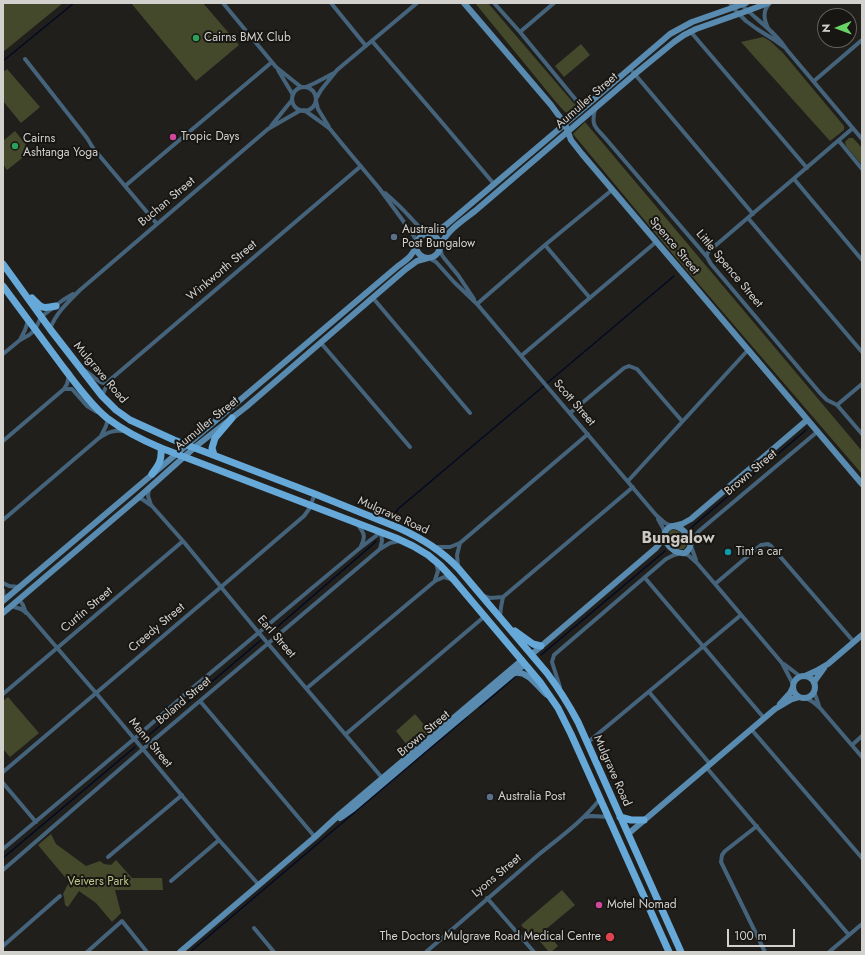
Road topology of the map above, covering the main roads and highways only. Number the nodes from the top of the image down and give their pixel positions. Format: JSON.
{"nodes":[{"id":1,"x":3,"y":264,"type":"edge"},
{"id":2,"x":14,"y":280,"type":"junction"},
{"id":3,"x":3,"y":286,"type":"edge"},
{"id":4,"x":56,"y":306,"type":"road end"},
{"id":5,"x":232,"y":418,"type":"road end"},
{"id":6,"x":161,"y":448,"type":"junction"},
{"id":7,"x":214,"y":455,"type":"junction"},
{"id":8,"x":152,"y":474,"type":"road end"},
{"id":9,"x":506,"y":625,"type":"junction"},
{"id":10,"x":541,"y":646,"type":"road end"},
{"id":11,"x":532,"y":654,"type":"junction"},
{"id":12,"x":524,"y":662,"type":"junction"},
{"id":13,"x":620,"y":816,"type":"junction"},
{"id":14,"x":644,"y":820,"type":"road end"},
{"id":15,"x":628,"y":834,"type":"junction"},
{"id":16,"x":619,"y":840,"type":"junction"},
{"id":17,"x":669,"y":952,"type":"edge"},
{"id":18,"x":681,"y":952,"type":"edge"}],
"edges":[{"from":1,"to":2,"type":"main road","name":"Mulgrave Road"},
{"from":2,"to":4,"type":"main road"},
{"from":2,"to":7,"type":"main road","name":"Mulgrave Road"},
{"from":3,"to":6,"type":"main road","name":"Mulgrave Road"},
{"from":5,"to":7,"type":"main road"},
{"from":6,"to":8,"type":"main road"},
{"from":6,"to":12,"type":"main road","name":"Mulgrave Road"},
{"from":7,"to":9,"type":"main road","name":"Mulgrave Road"},
{"from":9,"to":10,"type":"main road"},
{"from":9,"to":11,"type":"main road","name":"Mulgrave Road"},
{"from":11,"to":12,"type":"main road","name":"Brown Street"},
{"from":11,"to":13,"type":"main road","name":"Mulgrave Road"},
{"from":12,"to":16,"type":"main road","name":"Mulgrave Road"},
{"from":13,"to":14,"type":"main road"},
{"from":13,"to":15,"type":"main road","name":"Mulgrave Road"},
{"from":15,"to":16,"type":"main road"},
{"from":15,"to":18,"type":"main road","name":"Mulgrave Road"},
{"from":16,"to":17,"type":"main road","name":"Mulgrave Road"}]}
